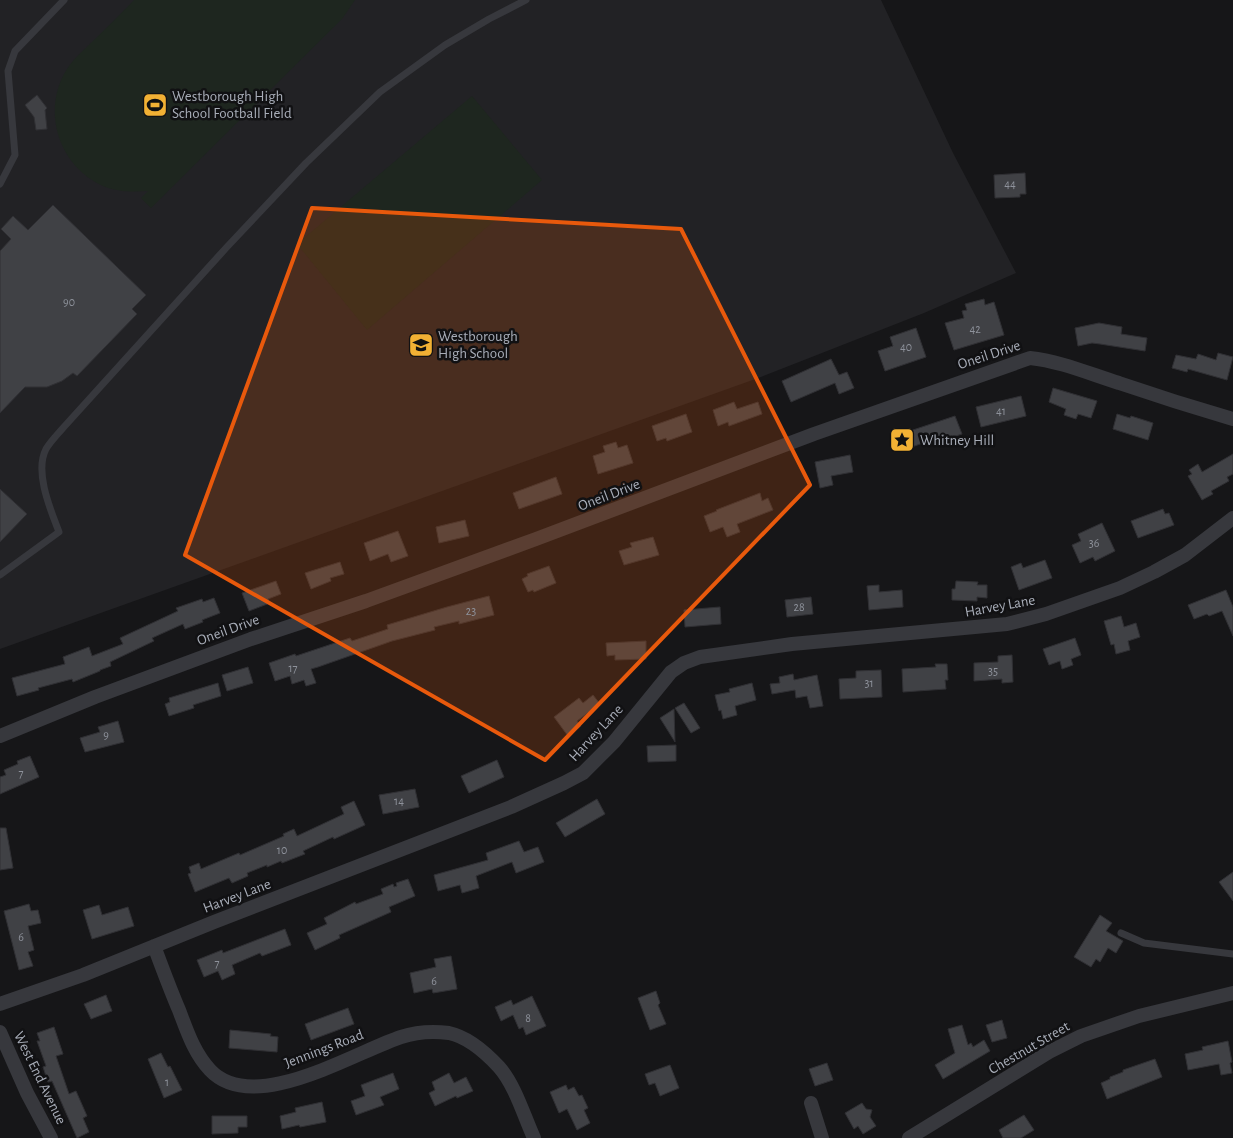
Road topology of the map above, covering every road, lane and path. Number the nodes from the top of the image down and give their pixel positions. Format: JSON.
{"nodes":[{"id":1,"x":64,"y":0,"type":"edge"},
{"id":2,"x":526,"y":0,"type":"edge"},
{"id":3,"x":0,"y":184,"type":"edge"},
{"id":4,"x":1233,"y":419,"type":"edge"},
{"id":5,"x":1233,"y":518,"type":"edge"},
{"id":6,"x":0,"y":575,"type":"edge"},
{"id":7,"x":0,"y":736,"type":"edge"},
{"id":8,"x":1121,"y":933,"type":"dead end"},
{"id":9,"x":154,"y":946,"type":"junction"},
{"id":10,"x":1233,"y":954,"type":"edge"},
{"id":11,"x":1233,"y":993,"type":"edge"},
{"id":12,"x":0,"y":1004,"type":"edge"},
{"id":13,"x":0,"y":1032,"type":"edge"},
{"id":14,"x":811,"y":1103,"type":"dead end"},
{"id":15,"x":51,"y":1138,"type":"edge"},
{"id":16,"x":534,"y":1138,"type":"edge"},
{"id":17,"x":822,"y":1138,"type":"edge"},
{"id":18,"x":909,"y":1138,"type":"edge"}],
"edges":[{"from":1,"to":3,"type":"lane"},
{"from":2,"to":6,"type":"lane"},
{"from":4,"to":7,"type":"street","name":"Oneil Drive"},
{"from":5,"to":9,"type":"street","name":"Harvey Lane"},
{"from":8,"to":10,"type":"lane"},
{"from":9,"to":12,"type":"street","name":"Harvey Lane"},
{"from":9,"to":16,"type":"street","name":"Jennings Road"},
{"from":11,"to":18,"type":"street","name":"Chestnut Street"},
{"from":13,"to":15,"type":"street","name":"West End Avenue"},
{"from":14,"to":17,"type":"street"}]}
